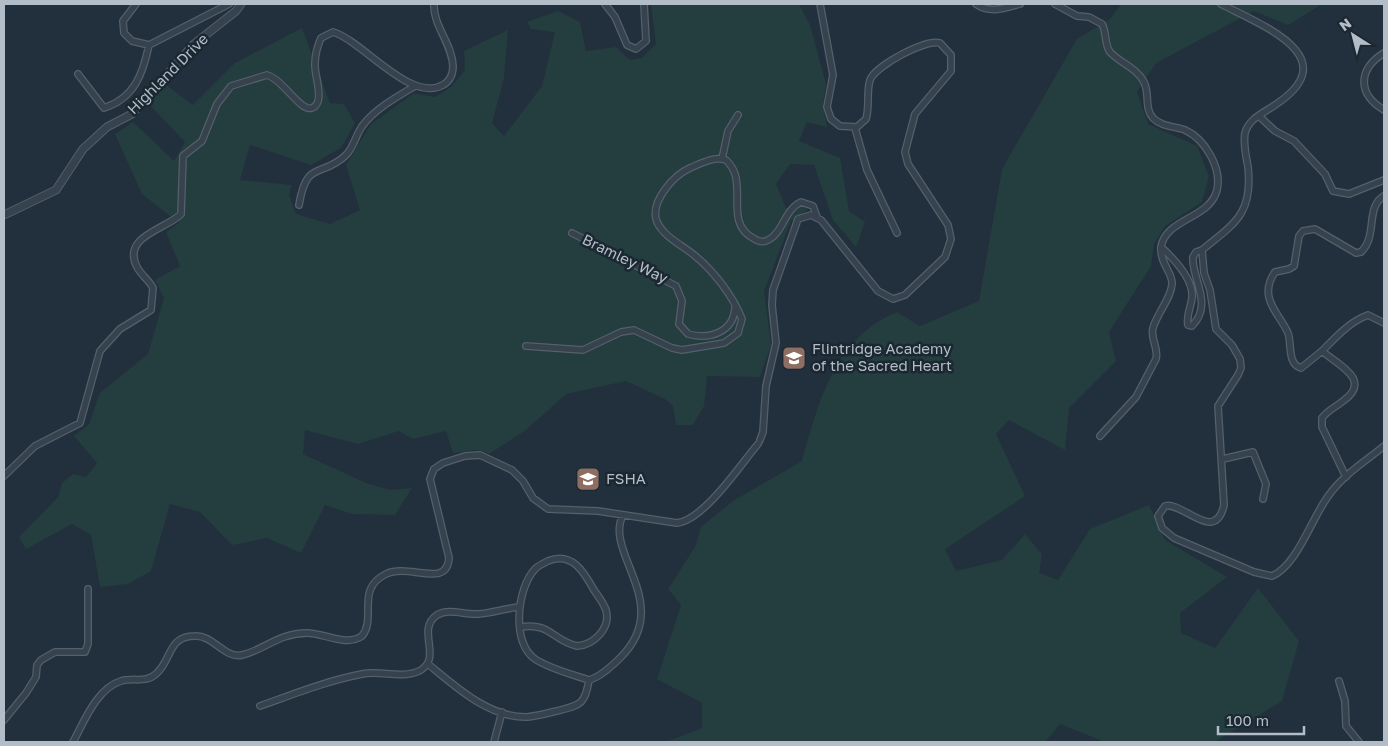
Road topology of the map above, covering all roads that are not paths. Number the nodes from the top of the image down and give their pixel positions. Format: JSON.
{"nodes":[{"id":1,"x":136,"y":4,"type":"edge"},
{"id":2,"x":229,"y":4,"type":"edge"},
{"id":3,"x":241,"y":4,"type":"edge"},
{"id":4,"x":434,"y":4,"type":"edge"},
{"id":5,"x":605,"y":4,"type":"edge"},
{"id":6,"x":644,"y":4,"type":"edge"},
{"id":7,"x":820,"y":4,"type":"edge"},
{"id":8,"x":976,"y":4,"type":"edge"},
{"id":9,"x":1020,"y":4,"type":"edge"},
{"id":10,"x":1055,"y":4,"type":"edge"},
{"id":11,"x":1221,"y":4,"type":"edge"},
{"id":12,"x":149,"y":45,"type":"junction"},
{"id":13,"x":1384,"y":53,"type":"edge"},
{"id":14,"x":78,"y":74,"type":"dead end"},
{"id":15,"x":416,"y":86,"type":"junction"},
{"id":16,"x":1384,"y":110,"type":"edge"},
{"id":17,"x":738,"y":115,"type":"dead end"},
{"id":18,"x":1259,"y":116,"type":"junction"},
{"id":19,"x":855,"y":128,"type":"junction"},
{"id":20,"x":722,"y":159,"type":"junction"},
{"id":21,"x":1384,"y":180,"type":"edge"},
{"id":22,"x":1384,"y":196,"type":"edge"},
{"id":23,"x":299,"y":205,"type":"dead end"},
{"id":24,"x":4,"y":215,"type":"edge"},
{"id":25,"x":817,"y":217,"type":"junction"},
{"id":26,"x":572,"y":233,"type":"dead end"},
{"id":27,"x":897,"y":233,"type":"dead end"},
{"id":28,"x":1161,"y":247,"type":"junction"},
{"id":29,"x":1202,"y":250,"type":"junction"},
{"id":30,"x":735,"y":305,"type":"junction"},
{"id":31,"x":1384,"y":323,"type":"edge"},
{"id":32,"x":526,"y":346,"type":"dead end"},
{"id":33,"x":1323,"y":352,"type":"junction"},
{"id":34,"x":1100,"y":436,"type":"dead end"},
{"id":35,"x":1384,"y":446,"type":"edge"},
{"id":36,"x":1223,"y":459,"type":"junction"},
{"id":37,"x":4,"y":476,"type":"edge"},
{"id":38,"x":1346,"y":476,"type":"junction"},
{"id":39,"x":1263,"y":499,"type":"dead end"},
{"id":40,"x":623,"y":515,"type":"junction"},
{"id":41,"x":88,"y":588,"type":"dead end"},
{"id":42,"x":520,"y":607,"type":"junction"},
{"id":43,"x":521,"y":627,"type":"junction"},
{"id":44,"x":428,"y":664,"type":"junction"},
{"id":45,"x":588,"y":680,"type":"junction"},
{"id":46,"x":1338,"y":681,"type":"dead end"},
{"id":47,"x":260,"y":706,"type":"dead end"},
{"id":48,"x":502,"y":712,"type":"junction"},
{"id":49,"x":4,"y":720,"type":"edge"},
{"id":50,"x":73,"y":742,"type":"edge"},
{"id":51,"x":494,"y":742,"type":"edge"},
{"id":52,"x":1359,"y":742,"type":"edge"}],
"edges":[{"from":1,"to":12,"type":"street"},
{"from":2,"to":12,"type":"street"},
{"from":3,"to":24,"type":"street","name":"Highland Drive"},
{"from":4,"to":15,"type":"street"},
{"from":5,"to":6,"type":"street"},
{"from":7,"to":19,"type":"street"},
{"from":8,"to":9,"type":"street"},
{"from":10,"to":28,"type":"street"},
{"from":11,"to":18,"type":"street"},
{"from":12,"to":14,"type":"street"},
{"from":13,"to":16,"type":"street"},
{"from":15,"to":23,"type":"street"},
{"from":15,"to":37,"type":"street"},
{"from":17,"to":20,"type":"street"},
{"from":18,"to":21,"type":"street"},
{"from":18,"to":29,"type":"street"},
{"from":19,"to":25,"type":"street"},
{"from":19,"to":27,"type":"street"},
{"from":20,"to":25,"type":"street"},
{"from":20,"to":30,"type":"street"},
{"from":22,"to":33,"type":"street"},
{"from":25,"to":40,"type":"street"},
{"from":26,"to":30,"type":"street","name":"Bramley Way"},
{"from":28,"to":29,"type":"street"},
{"from":28,"to":34,"type":"street"},
{"from":29,"to":36,"type":"street"},
{"from":30,"to":32,"type":"street"},
{"from":31,"to":33,"type":"street"},
{"from":33,"to":38,"type":"street"},
{"from":35,"to":38,"type":"street"},
{"from":36,"to":38,"type":"street"},
{"from":36,"to":39,"type":"street"},
{"from":40,"to":45,"type":"street"},
{"from":40,"to":50,"type":"street"},
{"from":41,"to":49,"type":"street"},
{"from":42,"to":43,"type":"street"},
{"from":42,"to":43,"type":"street"},
{"from":42,"to":44,"type":"street"},
{"from":43,"to":45,"type":"street"},
{"from":44,"to":47,"type":"street"},
{"from":44,"to":48,"type":"street"},
{"from":45,"to":48,"type":"street"},
{"from":46,"to":52,"type":"street"},
{"from":48,"to":51,"type":"street"}]}
